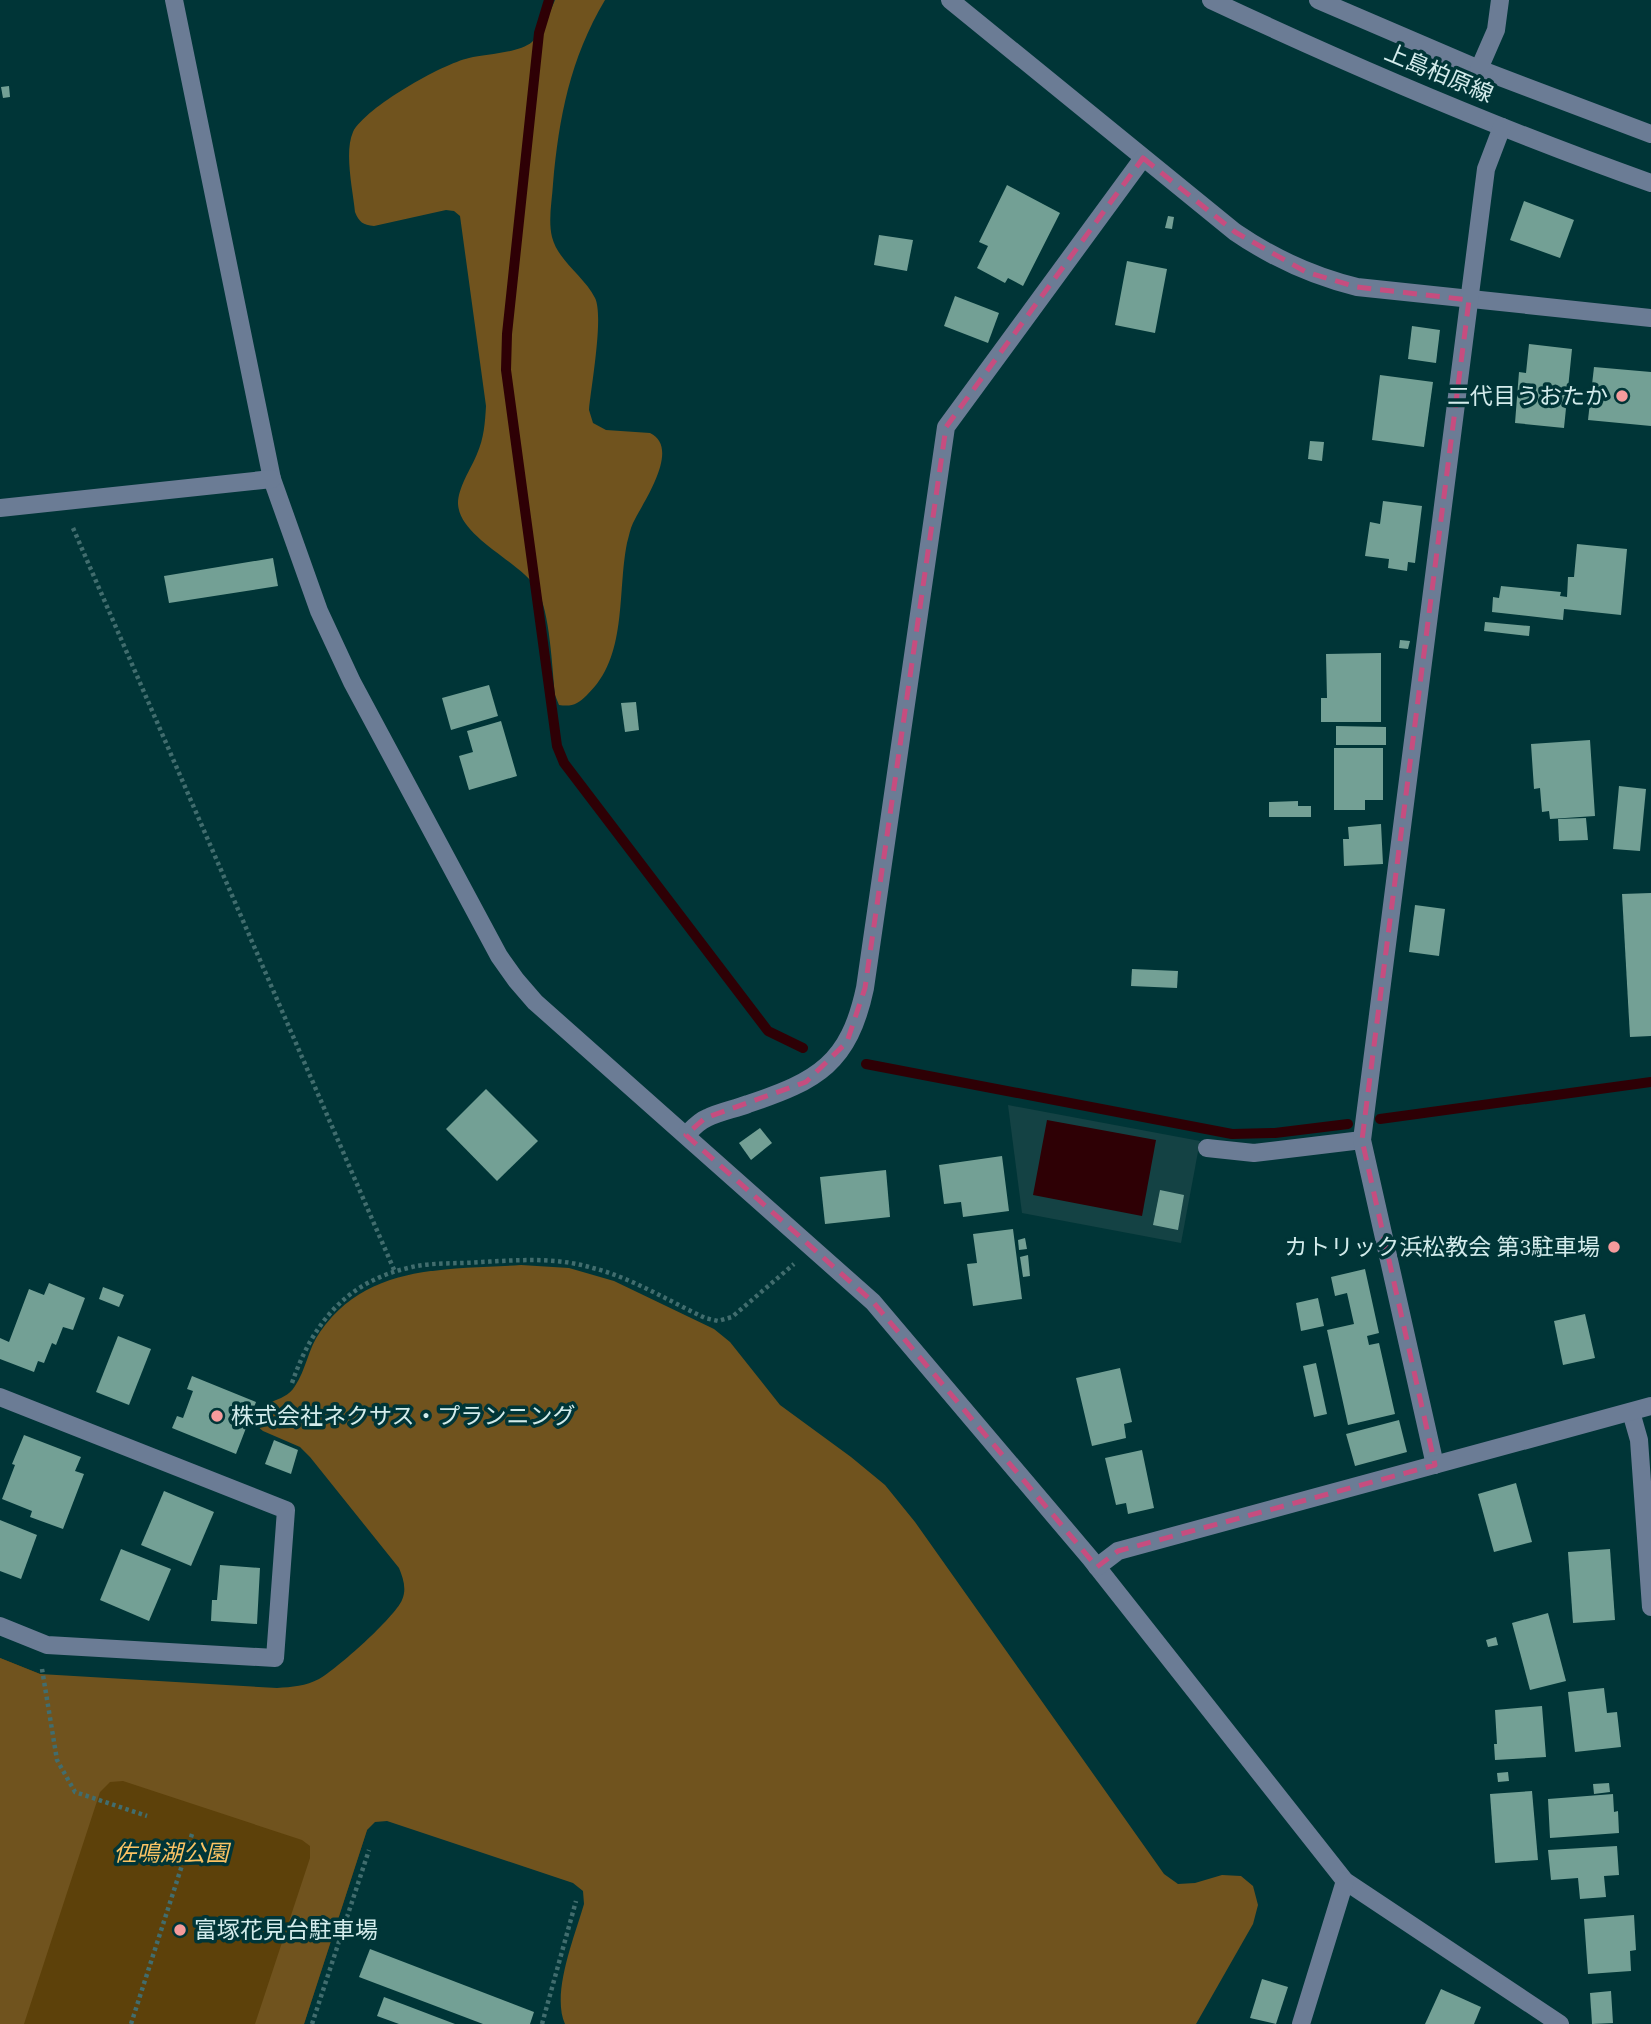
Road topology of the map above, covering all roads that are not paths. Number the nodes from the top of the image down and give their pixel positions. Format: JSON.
{"nodes":[{"id":1,"x":174,"y":0,"type":"edge"},
{"id":2,"x":950,"y":0,"type":"edge"},
{"id":3,"x":1211,"y":0,"type":"edge"},
{"id":4,"x":1318,"y":0,"type":"edge"},
{"id":5,"x":1500,"y":0,"type":"edge"},
{"id":6,"x":1479,"y":69,"type":"junction"},
{"id":7,"x":1502,"y":127,"type":"junction"},
{"id":8,"x":1651,"y":134,"type":"edge"},
{"id":9,"x":1143,"y":158,"type":"junction"},
{"id":10,"x":1651,"y":183,"type":"edge"},
{"id":11,"x":1469,"y":300,"type":"junction"},
{"id":12,"x":1651,"y":318,"type":"edge"},
{"id":13,"x":272,"y":479,"type":"junction"},
{"id":14,"x":0,"y":508,"type":"edge"},
{"id":15,"x":686,"y":1135,"type":"junction"},
{"id":16,"x":1362,"y":1140,"type":"junction"},
{"id":17,"x":1207,"y":1148,"type":"dead end"},
{"id":18,"x":0,"y":1396,"type":"edge"},
{"id":19,"x":1651,"y":1406,"type":"edge"},
{"id":20,"x":1631,"y":1412,"type":"junction"},
{"id":21,"x":1435,"y":1465,"type":"junction"},
{"id":22,"x":1097,"y":1567,"type":"junction"},
{"id":23,"x":1651,"y":1607,"type":"edge"},
{"id":24,"x":0,"y":1626,"type":"edge"},
{"id":25,"x":1345,"y":1881,"type":"junction"},
{"id":26,"x":1301,"y":2024,"type":"edge"},
{"id":27,"x":1560,"y":2024,"type":"edge"}],
"edges":[{"from":1,"to":13,"type":"street"},
{"from":2,"to":9,"type":"street"},
{"from":3,"to":7,"type":"street","name":"上島柏原線"},
{"from":4,"to":6,"type":"street","name":"上島柏原線"},
{"from":5,"to":6,"type":"street"},
{"from":6,"to":8,"type":"street","name":"上島柏原線"},
{"from":7,"to":10,"type":"street","name":"上島柏原線"},
{"from":7,"to":11,"type":"street"},
{"from":9,"to":11,"type":"street"},
{"from":9,"to":15,"type":"street"},
{"from":11,"to":12,"type":"street"},
{"from":11,"to":16,"type":"street"},
{"from":13,"to":14,"type":"street"},
{"from":13,"to":15,"type":"street"},
{"from":15,"to":22,"type":"street"},
{"from":16,"to":17,"type":"street"},
{"from":16,"to":21,"type":"street"},
{"from":18,"to":24,"type":"street"},
{"from":19,"to":20,"type":"street"},
{"from":20,"to":21,"type":"street"},
{"from":20,"to":23,"type":"street"},
{"from":21,"to":22,"type":"street"},
{"from":22,"to":25,"type":"street"},
{"from":25,"to":26,"type":"street"},
{"from":25,"to":27,"type":"street"}]}
